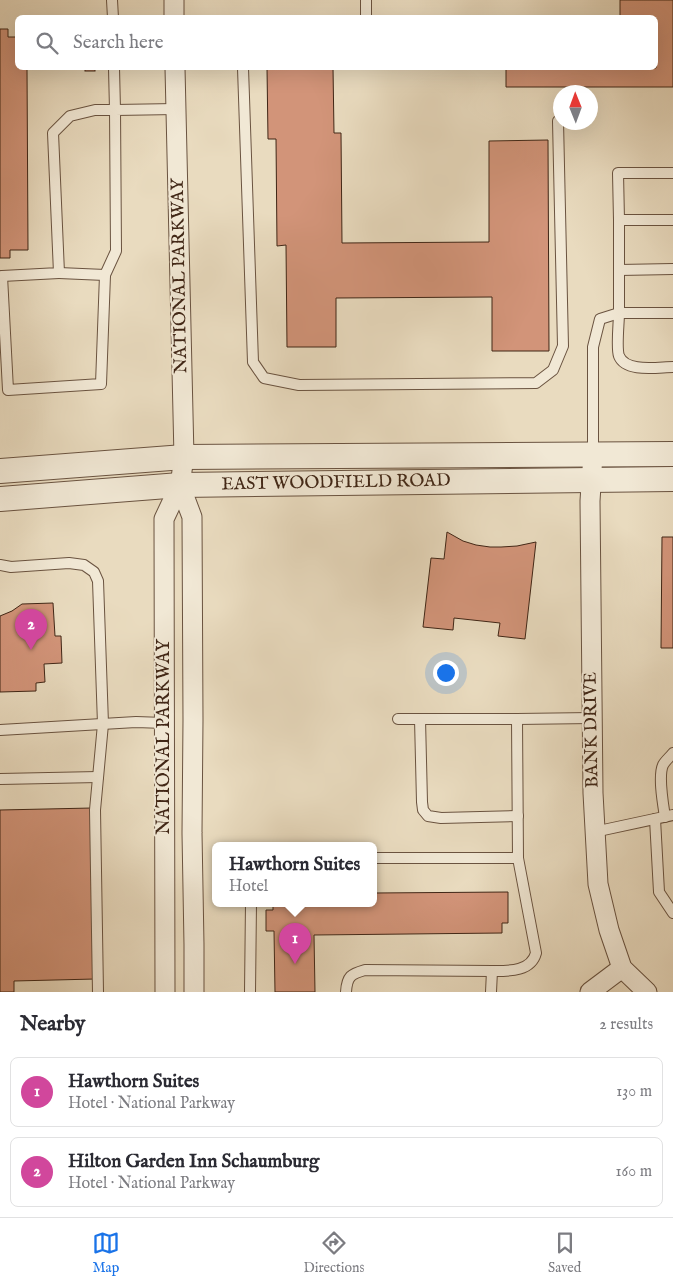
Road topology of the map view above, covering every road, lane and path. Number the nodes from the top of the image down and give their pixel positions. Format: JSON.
{"nodes":[{"id":1,"x":112,"y":0,"type":"edge"},
{"id":2,"x":174,"y":0,"type":"edge"},
{"id":3,"x":366,"y":0,"type":"edge"},
{"id":4,"x":113,"y":15,"type":"edge"},
{"id":5,"x":174,"y":15,"type":"edge"},
{"id":6,"x":366,"y":15,"type":"edge"},
{"id":7,"x":114,"y":70,"type":"edge"},
{"id":8,"x":175,"y":70,"type":"edge"},
{"id":9,"x":243,"y":70,"type":"edge"},
{"id":10,"x":176,"y":109,"type":"junction"},
{"id":11,"x":115,"y":110,"type":"junction"},
{"id":12,"x":558,"y":130,"type":"edge"},
{"id":13,"x":673,"y":173,"type":"edge"},
{"id":14,"x":619,"y":220,"type":"junction"},
{"id":15,"x":673,"y":220,"type":"edge"},
{"id":16,"x":673,"y":269,"type":"edge"},
{"id":17,"x":619,"y":270,"type":"junction"},
{"id":18,"x":59,"y":273,"type":"junction"},
{"id":19,"x":105,"y":275,"type":"junction"},
{"id":20,"x":1,"y":276,"type":"edge"},
{"id":21,"x":619,"y":313,"type":"junction"},
{"id":22,"x":673,"y":313,"type":"edge"},
{"id":23,"x":673,"y":367,"type":"edge"},
{"id":24,"x":593,"y":454,"type":"junction"},
{"id":25,"x":673,"y":454,"type":"edge"},
{"id":26,"x":184,"y":457,"type":"junction"},
{"id":27,"x":0,"y":471,"type":"edge"},
{"id":28,"x":673,"y":479,"type":"edge"},
{"id":29,"x":592,"y":480,"type":"junction"},
{"id":30,"x":180,"y":485,"type":"junction"},
{"id":31,"x":0,"y":499,"type":"edge"},
{"id":32,"x":0,"y":565,"type":"edge"},
{"id":33,"x":592,"y":718,"type":"junction"},
{"id":34,"x":398,"y":719,"type":"dead end"},
{"id":35,"x":420,"y":719,"type":"junction"},
{"id":36,"x":518,"y":719,"type":"junction"},
{"id":37,"x":103,"y":724,"type":"junction"},
{"id":38,"x":164,"y":724,"type":"junction"},
{"id":39,"x":0,"y":730,"type":"edge"},
{"id":40,"x":673,"y":753,"type":"edge"},
{"id":41,"x":98,"y":776,"type":"junction"},
{"id":42,"x":0,"y":779,"type":"edge"},
{"id":43,"x":518,"y":816,"type":"junction"},
{"id":44,"x":664,"y":817,"type":"edge"},
{"id":45,"x":594,"y":832,"type":"junction"},
{"id":46,"x":377,"y":858,"type":"edge"},
{"id":47,"x":518,"y":858,"type":"junction"},
{"id":48,"x":251,"y":907,"type":"edge"},
{"id":49,"x":673,"y":913,"type":"edge"},
{"id":50,"x":622,"y":968,"type":"junction"},
{"id":51,"x":492,"y":971,"type":"junction"},
{"id":52,"x":98,"y":992,"type":"edge"},
{"id":53,"x":165,"y":992,"type":"edge"},
{"id":54,"x":194,"y":992,"type":"edge"},
{"id":55,"x":250,"y":992,"type":"edge"},
{"id":56,"x":346,"y":992,"type":"edge"},
{"id":57,"x":491,"y":992,"type":"edge"},
{"id":58,"x":590,"y":992,"type":"edge"},
{"id":59,"x":647,"y":992,"type":"edge"}],
"edges":[{"from":1,"to":4,"type":"lane"},
{"from":2,"to":5,"type":"street"},
{"from":3,"to":6,"type":"lane"},
{"from":7,"to":11,"type":"lane"},
{"from":8,"to":10,"type":"street","name":"NATIONAL PARKWAY"},
{"from":9,"to":12,"type":"lane"},
{"from":10,"to":11,"type":"lane"},
{"from":10,"to":26,"type":"street","name":"NATIONAL PARKWAY"},
{"from":11,"to":18,"type":"lane"},
{"from":11,"to":19,"type":"lane"},
{"from":13,"to":14,"type":"lane"},
{"from":14,"to":15,"type":"lane"},
{"from":14,"to":17,"type":"lane"},
{"from":16,"to":17,"type":"lane"},
{"from":17,"to":21,"type":"lane"},
{"from":18,"to":19,"type":"lane"},
{"from":18,"to":20,"type":"lane"},
{"from":19,"to":20,"type":"lane"},
{"from":21,"to":22,"type":"lane"},
{"from":21,"to":23,"type":"lane"},
{"from":21,"to":24,"type":"lane"},
{"from":24,"to":25,"type":"street","name":"EAST WOODFIELD ROAD"},
{"from":24,"to":26,"type":"street","name":"EAST WOODFIELD ROAD"},
{"from":24,"to":29,"type":"street","name":"BANK DRIVE"},
{"from":26,"to":27,"type":"street","name":"EAST WOODFIELD ROAD"},
{"from":26,"to":30,"type":"street","name":"NATIONAL PARKWAY"},
{"from":28,"to":29,"type":"street","name":"EAST WOODFIELD ROAD"},
{"from":29,"to":30,"type":"street","name":"EAST WOODFIELD ROAD"},
{"from":29,"to":33,"type":"street","name":"BANK DRIVE"},
{"from":30,"to":31,"type":"street","name":"EAST WOODFIELD ROAD"},
{"from":30,"to":38,"type":"street","name":"NATIONAL PARKWAY"},
{"from":30,"to":54,"type":"street","name":"NATIONAL PARKWAY"},
{"from":32,"to":37,"type":"lane"},
{"from":33,"to":36,"type":"lane"},
{"from":33,"to":45,"type":"street","name":"BANK DRIVE"},
{"from":34,"to":35,"type":"lane"},
{"from":35,"to":36,"type":"lane"},
{"from":35,"to":43,"type":"lane"},
{"from":36,"to":43,"type":"lane"},
{"from":37,"to":38,"type":"lane"},
{"from":37,"to":39,"type":"lane"},
{"from":37,"to":41,"type":"lane"},
{"from":38,"to":53,"type":"street","name":"NATIONAL PARKWAY"},
{"from":40,"to":44,"type":"lane"},
{"from":41,"to":42,"type":"lane"},
{"from":41,"to":52,"type":"lane"},
{"from":43,"to":47,"type":"lane"},
{"from":44,"to":45,"type":"lane"},
{"from":44,"to":49,"type":"lane"},
{"from":45,"to":50,"type":"street","name":"BANK DRIVE"},
{"from":46,"to":47,"type":"lane"},
{"from":47,"to":51,"type":"lane"},
{"from":48,"to":55,"type":"lane"},
{"from":50,"to":58,"type":"street"},
{"from":50,"to":59,"type":"street","name":"BANK DRIVE"},
{"from":51,"to":56,"type":"lane"},
{"from":51,"to":57,"type":"lane"}]}
